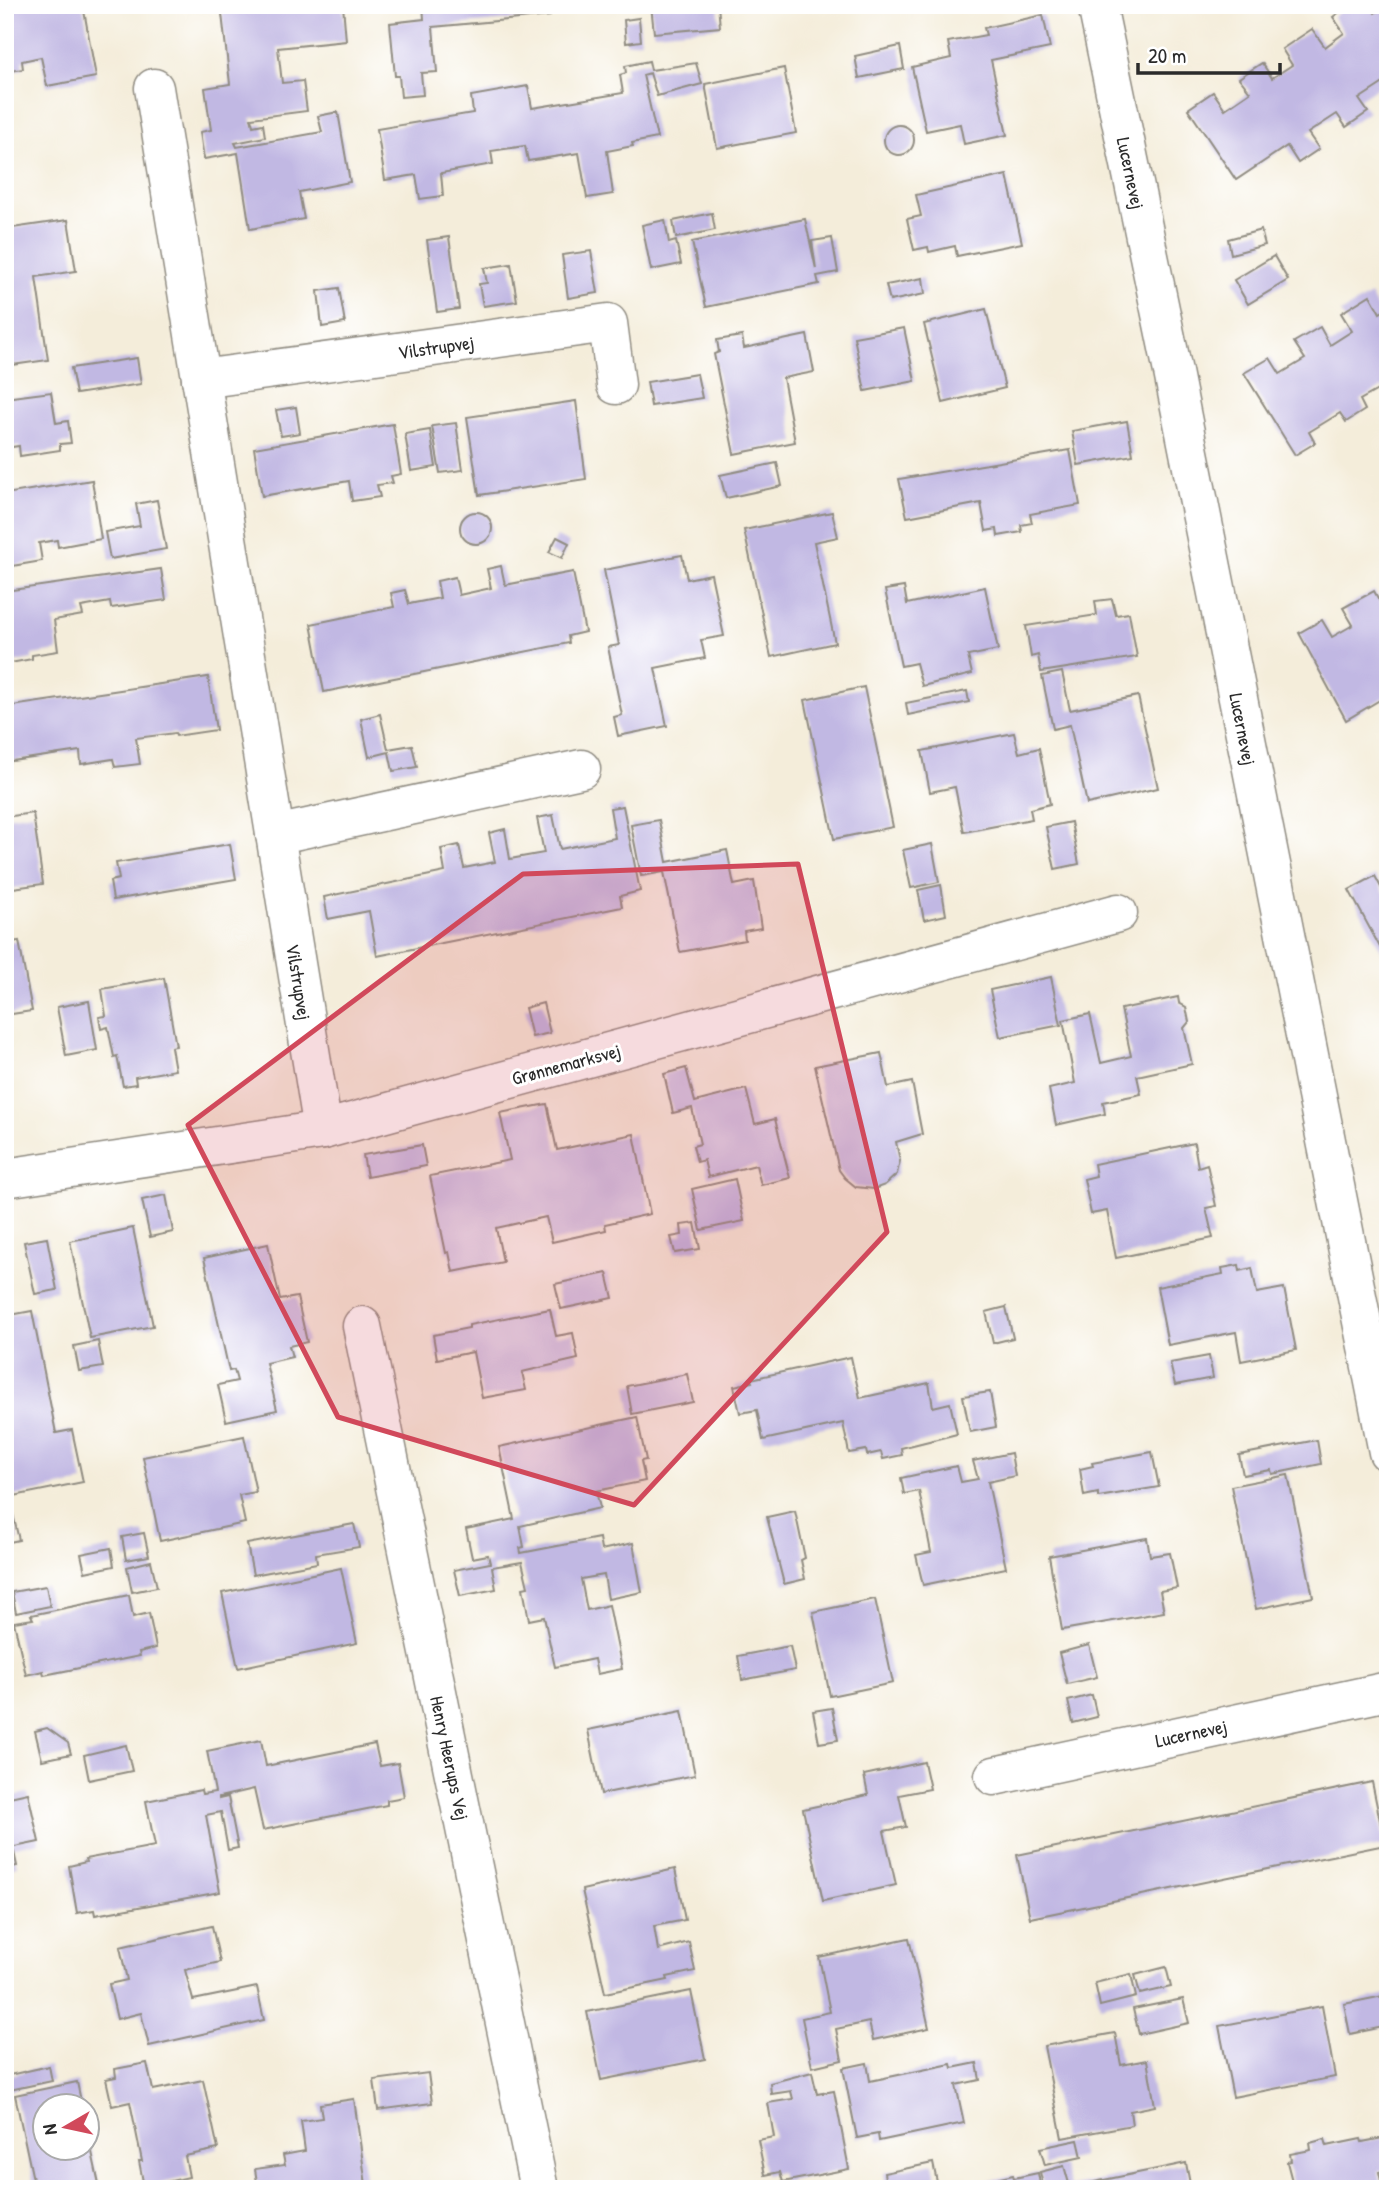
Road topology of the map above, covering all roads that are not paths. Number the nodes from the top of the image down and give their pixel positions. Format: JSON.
{"nodes":[{"id":1,"x":1097,"y":5,"type":"edge"},
{"id":2,"x":154,"y":88,"type":"dead end"},
{"id":3,"x":201,"y":379,"type":"junction"},
{"id":4,"x":616,"y":385,"type":"dead end"},
{"id":5,"x":581,"y":769,"type":"dead end"},
{"id":6,"x":275,"y":835,"type":"junction"},
{"id":7,"x":1118,"y":912,"type":"dead end"},
{"id":8,"x":323,"y":1130,"type":"junction"},
{"id":9,"x":5,"y":1178,"type":"edge"},
{"id":10,"x":362,"y":1326,"type":"dead end"},
{"id":11,"x":1388,"y":1452,"type":"edge"},
{"id":12,"x":1388,"y":1691,"type":"edge"},
{"id":13,"x":994,"y":1776,"type":"dead end"},
{"id":14,"x":539,"y":2189,"type":"edge"}],
"edges":[{"from":1,"to":11,"type":"street","name":"Lucernevej"},
{"from":2,"to":3,"type":"street","name":"Vilstrupvej"},
{"from":3,"to":4,"type":"street","name":"Vilstrupvej"},
{"from":3,"to":6,"type":"street","name":"Vilstrupvej"},
{"from":5,"to":6,"type":"street"},
{"from":6,"to":8,"type":"street","name":"Vilstrupvej"},
{"from":7,"to":8,"type":"street","name":"Grønnemarksvej"},
{"from":8,"to":9,"type":"street","name":"Grønnemarksvej"},
{"from":10,"to":14,"type":"street","name":"Henry Heerups Vej"},
{"from":12,"to":13,"type":"street","name":"Lucernevej"}]}
